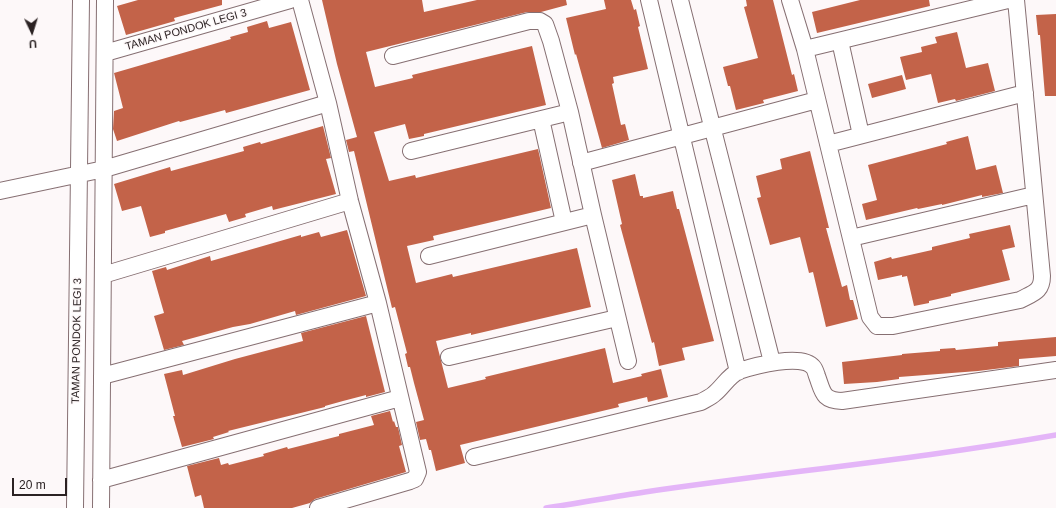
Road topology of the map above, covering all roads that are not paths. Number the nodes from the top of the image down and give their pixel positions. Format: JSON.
{"nodes":[{"id":1,"x":81,"y":0,"type":"edge"},
{"id":2,"x":105,"y":0,"type":"edge"},
{"id":3,"x":290,"y":0,"type":"edge"},
{"id":4,"x":300,"y":0,"type":"edge"},
{"id":5,"x":649,"y":0,"type":"edge"},
{"id":6,"x":680,"y":0,"type":"edge"},
{"id":7,"x":790,"y":0,"type":"edge"},
{"id":8,"x":1008,"y":0,"type":"edge"},
{"id":9,"x":1016,"y":0,"type":"edge"},
{"id":10,"x":840,"y":41,"type":"junction"},
{"id":11,"x":805,"y":49,"type":"junction"},
{"id":12,"x":105,"y":53,"type":"junction"},
{"id":13,"x":393,"y":56,"type":"dead end"},
{"id":14,"x":1025,"y":94,"type":"junction"},
{"id":15,"x":817,"y":100,"type":"junction"},
{"id":16,"x":328,"y":102,"type":"junction"},
{"id":17,"x":570,"y":112,"type":"junction"},
{"id":18,"x":541,"y":119,"type":"junction"},
{"id":19,"x":713,"y":129,"type":"junction"},
{"id":20,"x":860,"y":135,"type":"junction"},
{"id":21,"x":682,"y":137,"type":"junction"},
{"id":22,"x":828,"y":144,"type":"junction"},
{"id":23,"x":411,"y":151,"type":"dead end"},
{"id":24,"x":581,"y":163,"type":"junction"},
{"id":25,"x":104,"y":169,"type":"junction"},
{"id":26,"x":79,"y":174,"type":"junction"},
{"id":27,"x":0,"y":191,"type":"edge"},
{"id":28,"x":1034,"y":195,"type":"junction"},
{"id":29,"x":350,"y":201,"type":"junction"},
{"id":30,"x":592,"y":215,"type":"junction"},
{"id":31,"x":564,"y":222,"type":"junction"},
{"id":32,"x":851,"y":238,"type":"junction"},
{"id":33,"x":428,"y":256,"type":"dead end"},
{"id":34,"x":103,"y":275,"type":"junction"},
{"id":35,"x":378,"y":303,"type":"junction"},
{"id":36,"x":617,"y":318,"type":"junction"},
{"id":37,"x":449,"y":357,"type":"dead end"},
{"id":38,"x":628,"y":361,"type":"dead end"},
{"id":39,"x":772,"y":362,"type":"junction"},
{"id":40,"x":1056,"y":370,"type":"edge"},
{"id":41,"x":738,"y":372,"type":"junction"},
{"id":42,"x":102,"y":376,"type":"junction"},
{"id":43,"x":400,"y":398,"type":"junction"},
{"id":44,"x":474,"y":457,"type":"dead end"},
{"id":45,"x":101,"y":480,"type":"junction"},
{"id":46,"x":75,"y":508,"type":"edge"},
{"id":47,"x":101,"y":508,"type":"edge"},
{"id":48,"x":318,"y":508,"type":"edge"}],
"edges":[{"from":1,"to":26,"type":"street","name":"TAMAN PONDOK LEGI 3"},
{"from":2,"to":12,"type":"street"},
{"from":3,"to":12,"type":"street","name":"TAMAN PONDOK LEGI 3"},
{"from":4,"to":16,"type":"street"},
{"from":5,"to":21,"type":"street"},
{"from":6,"to":19,"type":"street"},
{"from":7,"to":11,"type":"street"},
{"from":8,"to":10,"type":"street"},
{"from":9,"to":14,"type":"street"},
{"from":10,"to":11,"type":"street"},
{"from":10,"to":20,"type":"street"},
{"from":11,"to":15,"type":"street"},
{"from":12,"to":25,"type":"street"},
{"from":13,"to":17,"type":"street"},
{"from":14,"to":20,"type":"street"},
{"from":14,"to":28,"type":"street"},
{"from":15,"to":19,"type":"street"},
{"from":15,"to":22,"type":"street"},
{"from":16,"to":25,"type":"street"},
{"from":16,"to":29,"type":"street"},
{"from":17,"to":18,"type":"street"},
{"from":17,"to":24,"type":"street"},
{"from":18,"to":23,"type":"street"},
{"from":18,"to":31,"type":"street"},
{"from":19,"to":21,"type":"street"},
{"from":19,"to":39,"type":"street"},
{"from":20,"to":22,"type":"street"},
{"from":21,"to":24,"type":"street"},
{"from":21,"to":41,"type":"street"},
{"from":22,"to":32,"type":"street"},
{"from":24,"to":30,"type":"street"},
{"from":25,"to":26,"type":"street"},
{"from":25,"to":34,"type":"street"},
{"from":26,"to":27,"type":"street"},
{"from":26,"to":46,"type":"street","name":"TAMAN PONDOK LEGI 3"},
{"from":28,"to":32,"type":"street"},
{"from":28,"to":32,"type":"street"},
{"from":29,"to":34,"type":"street"},
{"from":29,"to":35,"type":"street"},
{"from":30,"to":31,"type":"street"},
{"from":30,"to":36,"type":"street"},
{"from":31,"to":33,"type":"street"},
{"from":34,"to":42,"type":"street"},
{"from":35,"to":42,"type":"street"},
{"from":35,"to":43,"type":"street"},
{"from":36,"to":37,"type":"street"},
{"from":36,"to":38,"type":"street"},
{"from":39,"to":40,"type":"street"},
{"from":39,"to":41,"type":"street"},
{"from":41,"to":44,"type":"street"},
{"from":42,"to":45,"type":"street"},
{"from":43,"to":45,"type":"street"},
{"from":43,"to":48,"type":"street"},
{"from":45,"to":47,"type":"street"}]}
